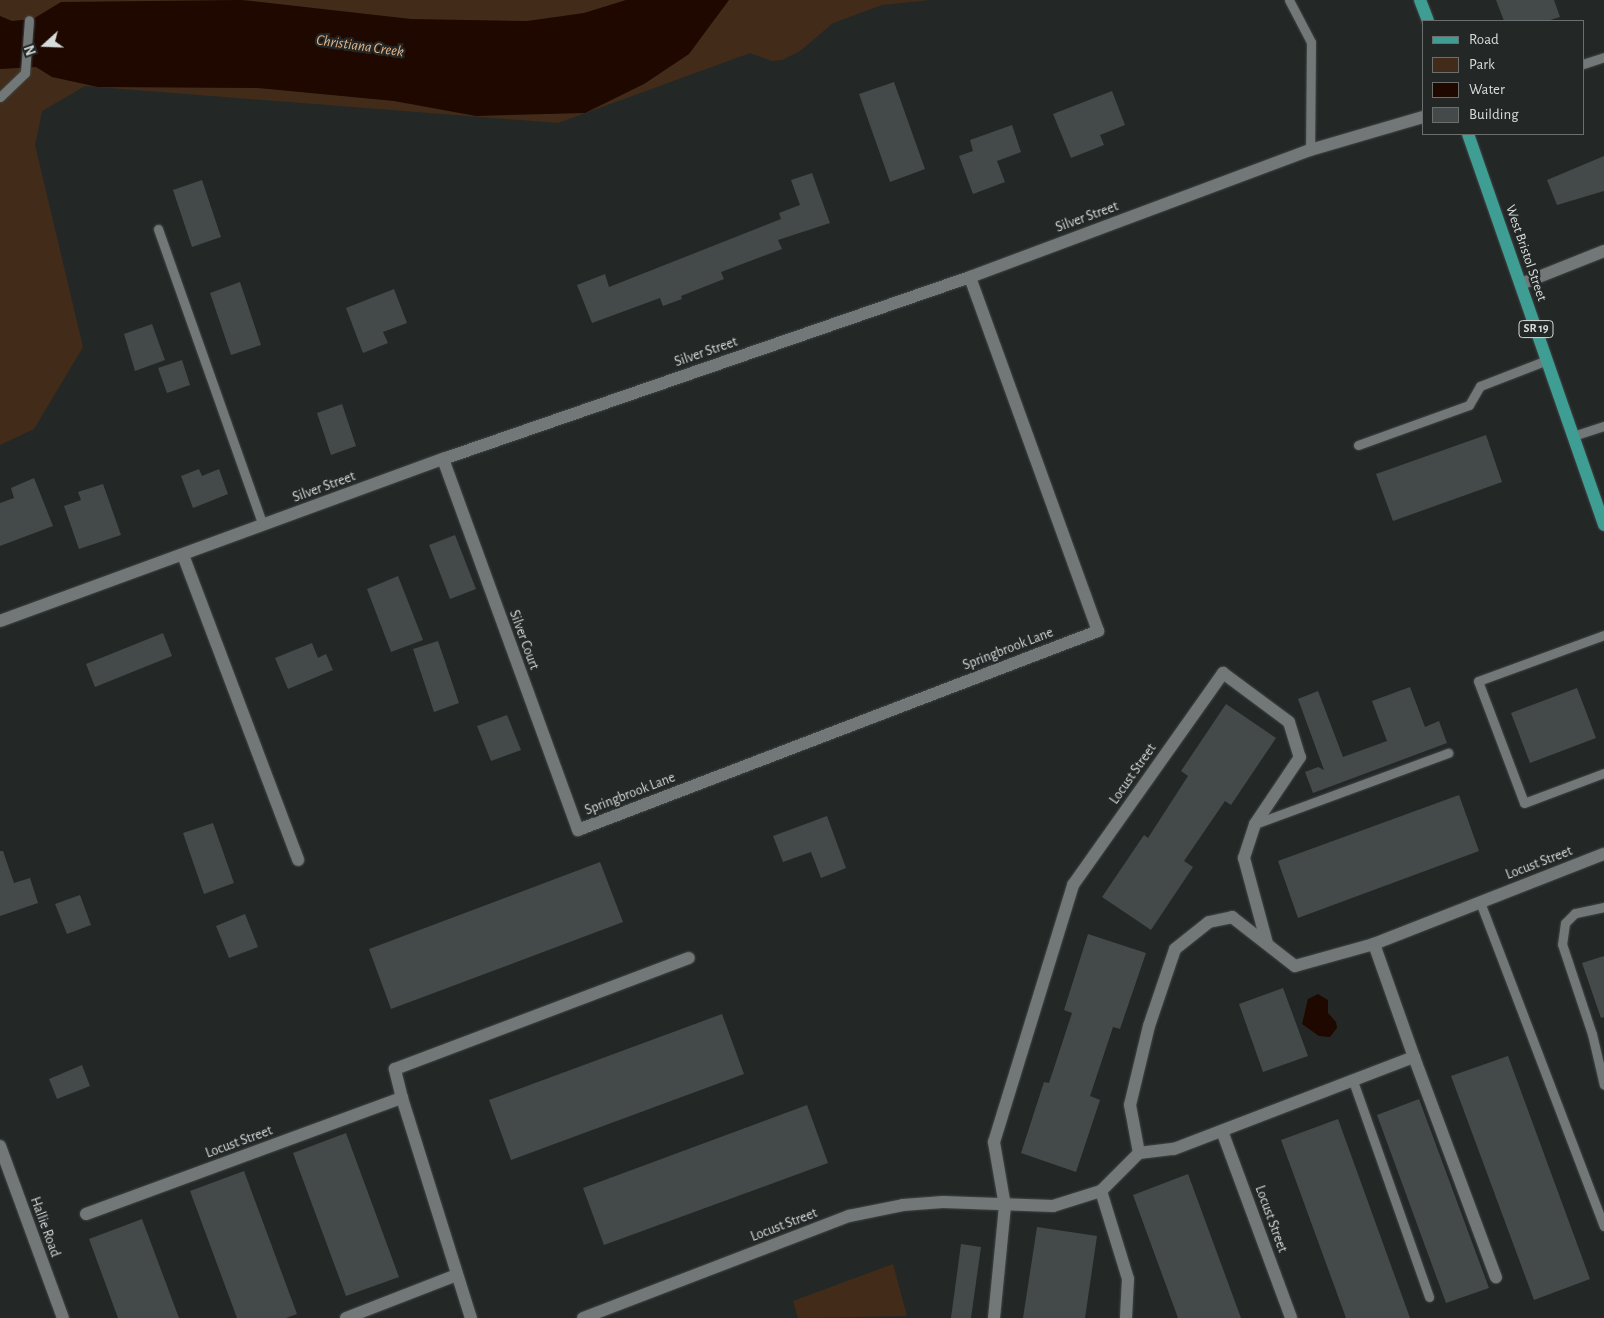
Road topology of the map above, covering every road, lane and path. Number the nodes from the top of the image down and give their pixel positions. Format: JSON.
{"nodes":[{"id":1,"x":1289,"y":0,"type":"edge"},
{"id":2,"x":1420,"y":0,"type":"edge"},
{"id":3,"x":29,"y":20,"type":"dead end"},
{"id":4,"x":1428,"y":20,"type":"edge"},
{"id":5,"x":1604,"y":57,"type":"edge"},
{"id":6,"x":1584,"y":64,"type":"edge"},
{"id":7,"x":0,"y":97,"type":"edge"},
{"id":8,"x":1422,"y":117,"type":"edge"},
{"id":9,"x":1468,"y":135,"type":"edge"},
{"id":10,"x":1310,"y":150,"type":"junction"},
{"id":11,"x":158,"y":229,"type":"dead end"},
{"id":12,"x":1604,"y":251,"type":"edge"},
{"id":13,"x":970,"y":277,"type":"junction"},
{"id":14,"x":1521,"y":284,"type":"junction"},
{"id":15,"x":1547,"y":360,"type":"junction"},
{"id":16,"x":1604,"y":426,"type":"edge"},
{"id":17,"x":1573,"y":436,"type":"junction"},
{"id":18,"x":1358,"y":445,"type":"dead end"},
{"id":19,"x":443,"y":459,"type":"junction"},
{"id":20,"x":263,"y":525,"type":"junction"},
{"id":21,"x":1604,"y":525,"type":"edge"},
{"id":22,"x":182,"y":555,"type":"junction"},
{"id":23,"x":0,"y":620,"type":"edge"},
{"id":24,"x":1604,"y":636,"type":"edge"},
{"id":25,"x":1448,"y":753,"type":"dead end"},
{"id":26,"x":1604,"y":773,"type":"edge"},
{"id":27,"x":1255,"y":824,"type":"junction"},
{"id":28,"x":578,"y":830,"type":"joint"},
{"id":29,"x":1604,"y":854,"type":"edge"},
{"id":30,"x":298,"y":860,"type":"dead end"},
{"id":31,"x":1480,"y":902,"type":"junction"},
{"id":32,"x":1604,"y":907,"type":"edge"},
{"id":33,"x":1267,"y":943,"type":"junction"},
{"id":34,"x":1374,"y":944,"type":"junction"},
{"id":35,"x":689,"y":958,"type":"dead end"},
{"id":36,"x":1414,"y":1057,"type":"junction"},
{"id":37,"x":1352,"y":1081,"type":"junction"},
{"id":38,"x":1604,"y":1085,"type":"edge"},
{"id":39,"x":402,"y":1098,"type":"junction"},
{"id":40,"x":1222,"y":1131,"type":"junction"},
{"id":41,"x":0,"y":1146,"type":"edge"},
{"id":42,"x":1139,"y":1153,"type":"junction"},
{"id":43,"x":1101,"y":1191,"type":"junction"},
{"id":44,"x":1005,"y":1206,"type":"junction"},
{"id":45,"x":86,"y":1214,"type":"dead end"},
{"id":46,"x":1604,"y":1226,"type":"edge"},
{"id":47,"x":457,"y":1275,"type":"junction"},
{"id":48,"x":1496,"y":1277,"type":"dead end"},
{"id":49,"x":1429,"y":1297,"type":"dead end"},
{"id":50,"x":63,"y":1318,"type":"edge"},
{"id":51,"x":346,"y":1318,"type":"edge"},
{"id":52,"x":471,"y":1318,"type":"edge"},
{"id":53,"x":583,"y":1318,"type":"edge"},
{"id":54,"x":994,"y":1318,"type":"edge"},
{"id":55,"x":1126,"y":1318,"type":"edge"},
{"id":56,"x":1291,"y":1318,"type":"edge"}],
"edges":[{"from":1,"to":10,"type":"lane"},
{"from":2,"to":4,"type":"main road"},
{"from":3,"to":7,"type":"lane"},
{"from":5,"to":6,"type":"lane"},
{"from":8,"to":10,"type":"street","name":"Silver Street"},
{"from":9,"to":14,"type":"main road","name":"West Bristol Street","number":"SR 19"},
{"from":10,"to":13,"type":"street","name":"Silver Street"},
{"from":11,"to":20,"type":"lane"},
{"from":12,"to":14,"type":"street"},
{"from":13,"to":19,"type":"street","name":"Silver Street"},
{"from":13,"to":28,"type":"street","name":"Springbrook Lane"},
{"from":14,"to":15,"type":"main road","name":"West Bristol Street","number":"SR 19"},
{"from":15,"to":17,"type":"main road","name":"West Bristol Street","number":"SR 19"},
{"from":15,"to":18,"type":"lane"},
{"from":16,"to":17,"type":"lane"},
{"from":17,"to":21,"type":"main road","name":"West Bristol Street","number":"SR 19"},
{"from":19,"to":20,"type":"street","name":"Silver Street"},
{"from":19,"to":28,"type":"street","name":"Silver Court"},
{"from":20,"to":22,"type":"street","name":"Silver Street"},
{"from":22,"to":23,"type":"street","name":"Silver Street"},
{"from":22,"to":30,"type":"street"},
{"from":24,"to":26,"type":"lane"},
{"from":25,"to":27,"type":"lane"},
{"from":27,"to":33,"type":"street","name":"Locust Street"},
{"from":27,"to":44,"type":"street","name":"Locust Street"},
{"from":29,"to":31,"type":"street","name":"Locust Street"},
{"from":31,"to":34,"type":"street","name":"Locust Street"},
{"from":31,"to":46,"type":"lane"},
{"from":32,"to":38,"type":"lane"},
{"from":33,"to":34,"type":"street","name":"Locust Street"},
{"from":33,"to":42,"type":"street","name":"Locust Street"},
{"from":34,"to":36,"type":"street"},
{"from":35,"to":39,"type":"street"},
{"from":36,"to":37,"type":"street"},
{"from":36,"to":48,"type":"street"},
{"from":37,"to":40,"type":"street"},
{"from":37,"to":49,"type":"lane"},
{"from":39,"to":45,"type":"street","name":"Locust Street"},
{"from":39,"to":47,"type":"street"},
{"from":40,"to":42,"type":"street"},
{"from":40,"to":56,"type":"street","name":"Locust Street"},
{"from":41,"to":50,"type":"street","name":"Hallie Road"},
{"from":42,"to":43,"type":"street","name":"Locust Street"},
{"from":43,"to":44,"type":"street","name":"Locust Street"},
{"from":43,"to":55,"type":"street"},
{"from":44,"to":53,"type":"street","name":"Locust Street"},
{"from":44,"to":54,"type":"street","name":"Locust Street"},
{"from":47,"to":51,"type":"street"},
{"from":47,"to":52,"type":"street"}]}
